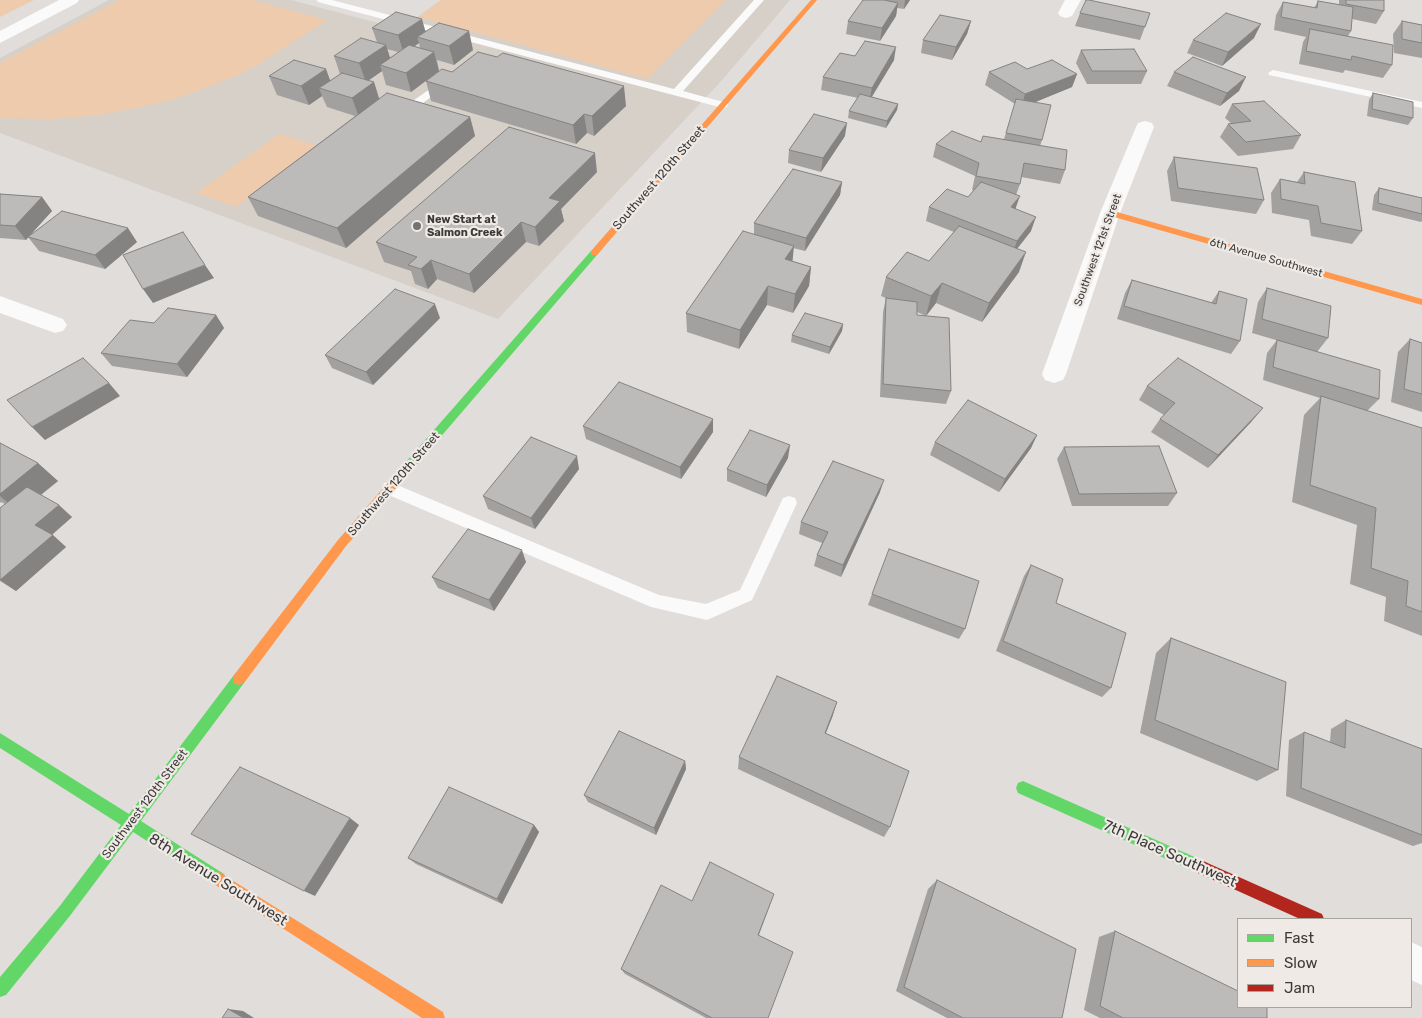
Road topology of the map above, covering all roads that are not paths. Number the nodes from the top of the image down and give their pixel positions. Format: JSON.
{"nodes":[{"id":1,"x":71,"y":0,"type":"edge"},
{"id":2,"x":322,"y":0,"type":"edge"},
{"id":3,"x":759,"y":0,"type":"edge"},
{"id":4,"x":814,"y":0,"type":"edge"},
{"id":5,"x":0,"y":38,"type":"edge"},
{"id":6,"x":492,"y":45,"type":"junction"},
{"id":7,"x":478,"y":56,"type":"edge"},
{"id":8,"x":456,"y":73,"type":"edge"},
{"id":9,"x":1273,"y":73,"type":"dead end"},
{"id":10,"x":676,"y":93,"type":"junction"},
{"id":11,"x":723,"y":105,"type":"junction"},
{"id":12,"x":1422,"y":105,"type":"edge"},
{"id":13,"x":411,"y":107,"type":"edge"},
{"id":14,"x":1145,"y":127,"type":"dead end"},
{"id":15,"x":1110,"y":213,"type":"junction"},
{"id":16,"x":1422,"y":302,"type":"edge"},
{"id":17,"x":0,"y":304,"type":"edge"},
{"id":18,"x":55,"y":325,"type":"dead end"},
{"id":19,"x":1054,"y":374,"type":"dead end"},
{"id":20,"x":390,"y":488,"type":"junction"},
{"id":21,"x":788,"y":503,"type":"dead end"},
{"id":22,"x":0,"y":740,"type":"edge"},
{"id":23,"x":1023,"y":788,"type":"dead end"},
{"id":24,"x":130,"y":824,"type":"junction"},
{"id":25,"x":1315,"y":918,"type":"edge"},
{"id":26,"x":0,"y":989,"type":"edge"},
{"id":27,"x":436,"y":1018,"type":"edge"}],
"edges":[{"from":1,"to":5,"type":"street"},
{"from":2,"to":6,"type":"lane"},
{"from":3,"to":10,"type":"lane"},
{"from":4,"to":11,"type":"street","name":"Southwest 120th Street"},
{"from":6,"to":7,"type":"lane"},
{"from":6,"to":10,"type":"lane"},
{"from":8,"to":13,"type":"lane"},
{"from":9,"to":12,"type":"lane"},
{"from":10,"to":11,"type":"lane"},
{"from":11,"to":20,"type":"street","name":"Southwest 120th Street"},
{"from":14,"to":15,"type":"street","name":"Southwest 121st Street"},
{"from":15,"to":16,"type":"street","name":"6th Avenue Southwest"},
{"from":15,"to":19,"type":"street","name":"Southwest 121st Street"},
{"from":17,"to":18,"type":"street"},
{"from":20,"to":21,"type":"lane"},
{"from":20,"to":24,"type":"street","name":"Southwest 120th Street"},
{"from":22,"to":24,"type":"street","name":"8th Avenue Southwest"},
{"from":23,"to":25,"type":"street","name":"7th Place Southwest"},
{"from":24,"to":26,"type":"street","name":"Southwest 120th Street"},
{"from":24,"to":27,"type":"street","name":"8th Avenue Southwest"}]}
